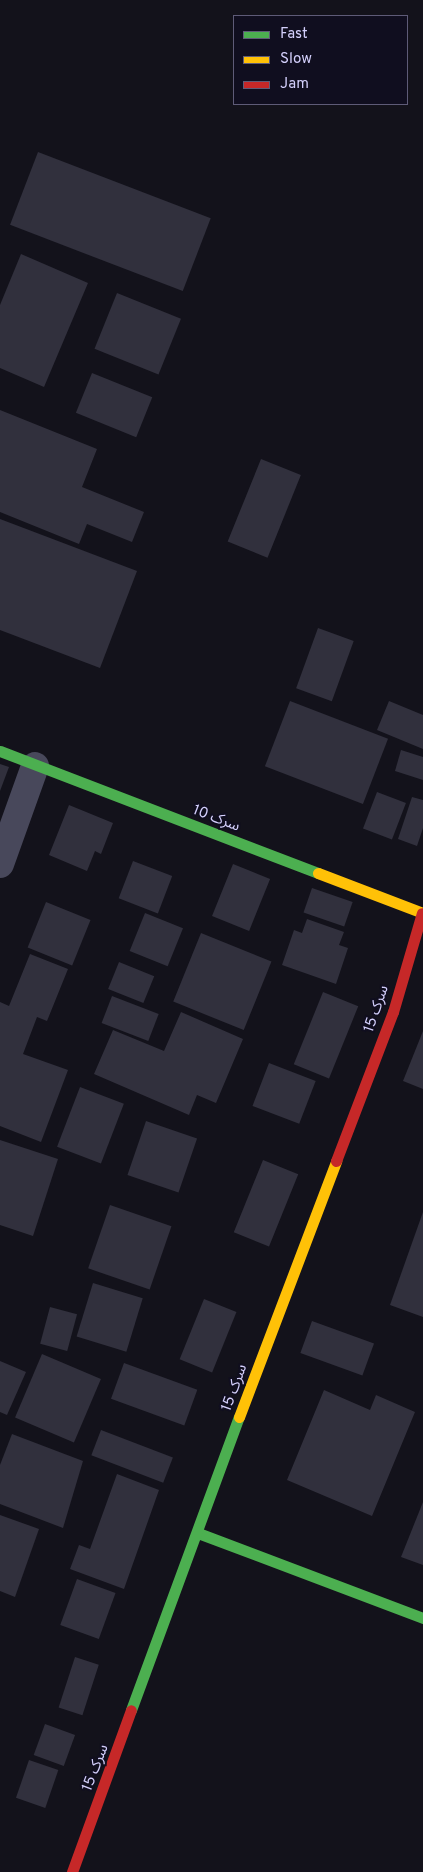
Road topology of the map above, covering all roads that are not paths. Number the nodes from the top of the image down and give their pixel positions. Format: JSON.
{"nodes":[{"id":1,"x":0,"y":751,"type":"edge"},
{"id":2,"x":35,"y":766,"type":"junction"},
{"id":3,"x":0,"y":864,"type":"edge"},
{"id":4,"x":423,"y":913,"type":"edge"},
{"id":5,"x":198,"y":1533,"type":"junction"},
{"id":6,"x":423,"y":1618,"type":"edge"},
{"id":7,"x":72,"y":1872,"type":"edge"}],
"edges":[{"from":1,"to":2,"type":"street","name":"سرک 10"},
{"from":2,"to":3,"type":"street"},
{"from":2,"to":4,"type":"street","name":"سرک 10"},
{"from":4,"to":5,"type":"street","name":"سرک 15"},
{"from":5,"to":6,"type":"street"},
{"from":5,"to":7,"type":"street","name":"سرک 15"}]}
